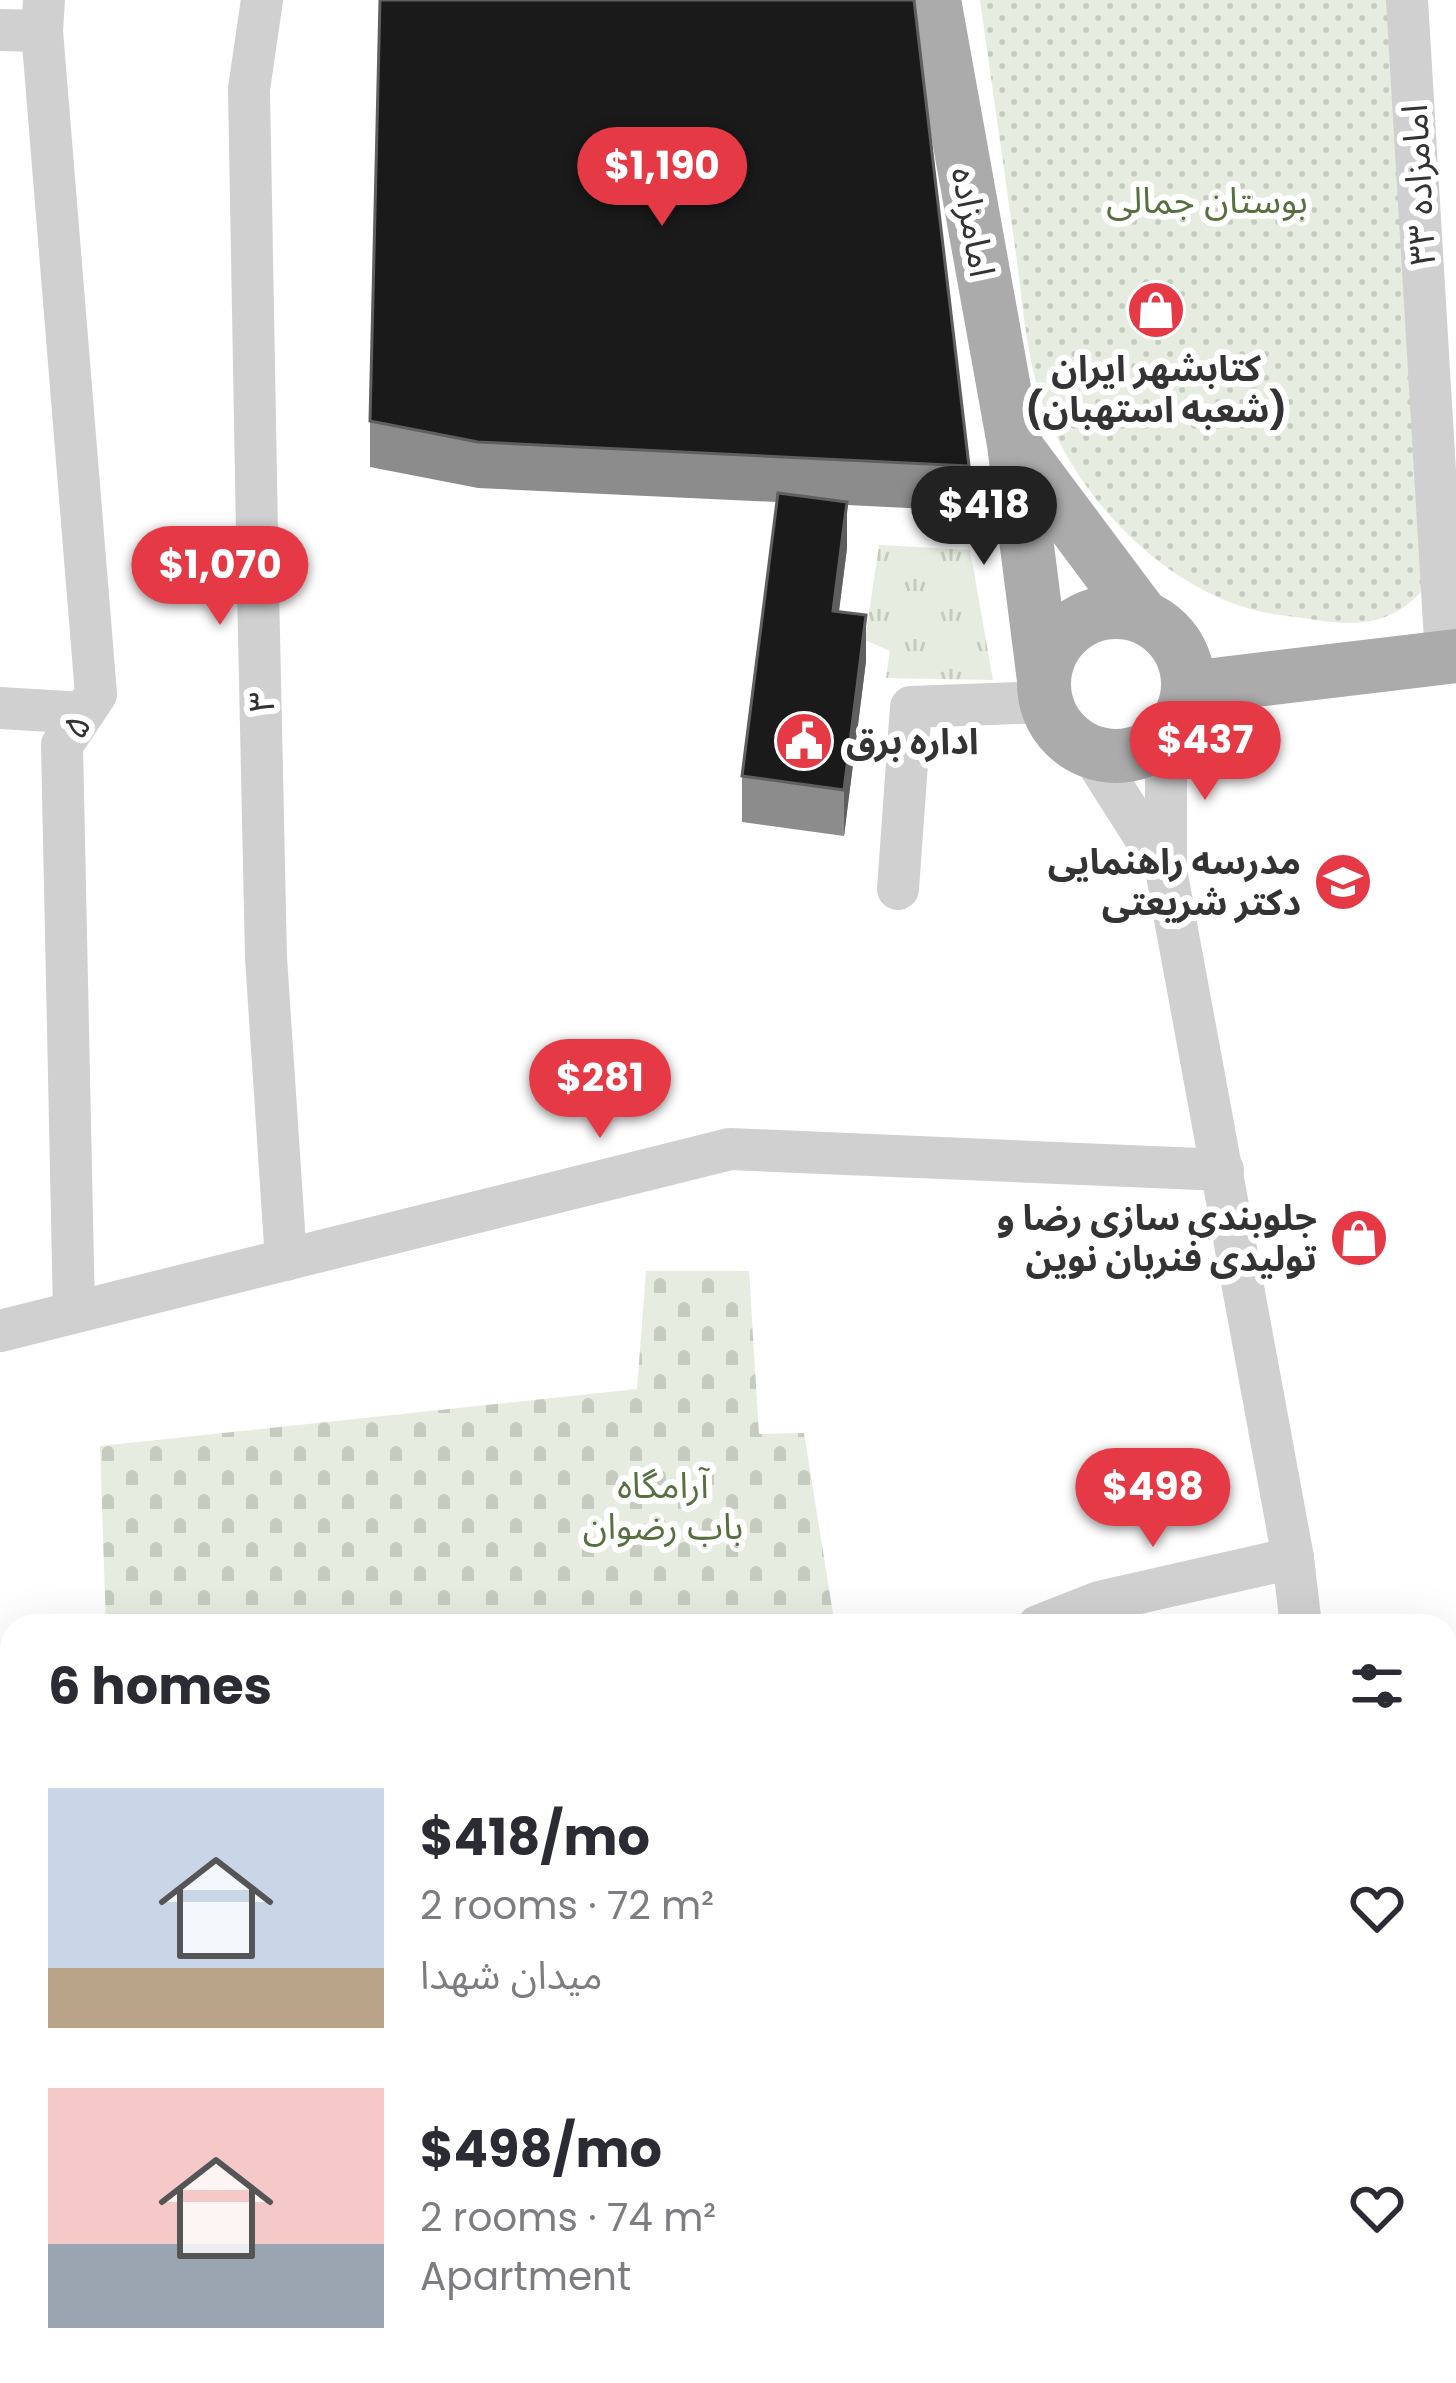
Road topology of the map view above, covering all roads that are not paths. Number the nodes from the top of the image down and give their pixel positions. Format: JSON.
{"nodes":[{"id":1,"x":262,"y":0,"type":"edge"},
{"id":2,"x":934,"y":0,"type":"edge"},
{"id":3,"x":1407,"y":0,"type":"edge"},
{"id":4,"x":29,"y":20,"type":"edge"},
{"id":5,"x":1442,"y":363,"type":"edge"},
{"id":6,"x":1013,"y":444,"type":"junction"},
{"id":7,"x":1142,"y":616,"type":"junction"},
{"id":8,"x":1451,"y":657,"type":"edge"},
{"id":9,"x":1045,"y":691,"type":"junction"},
{"id":10,"x":0,"y":709,"type":"edge"},
{"id":11,"x":1177,"y":712,"type":"junction"},
{"id":12,"x":83,"y":713,"type":"junction"},
{"id":13,"x":1090,"y":751,"type":"junction"},
{"id":14,"x":1166,"y":870,"type":"junction"},
{"id":15,"x":898,"y":889,"type":"dead end"},
{"id":16,"x":1222,"y":1170,"type":"junction"},
{"id":17,"x":286,"y":1260,"type":"junction"},
{"id":18,"x":74,"y":1312,"type":"junction"},
{"id":19,"x":0,"y":1330,"type":"edge"},
{"id":20,"x":1293,"y":1558,"type":"junction"},
{"id":21,"x":1068,"y":1614,"type":"edge"},
{"id":22,"x":1300,"y":1614,"type":"edge"}],
"edges":[{"from":1,"to":17,"type":"street","name":"۳"},
{"from":2,"to":6,"type":"main road","name":"امامزاده"},
{"from":3,"to":5,"type":"street","name":"امامزاده ۳۳"},
{"from":4,"to":12,"type":"street","name":"۵"},
{"from":5,"to":8,"type":"street","name":"امامزاده ۳۳"},
{"from":6,"to":7,"type":"main road"},
{"from":6,"to":9,"type":"main road","name":"امامزاده"},
{"from":7,"to":9,"type":"main road"},
{"from":7,"to":11,"type":"main road"},
{"from":8,"to":11,"type":"main road"},
{"from":9,"to":13,"type":"main road"},
{"from":9,"to":15,"type":"street"},
{"from":10,"to":12,"type":"street"},
{"from":11,"to":13,"type":"main road"},
{"from":11,"to":14,"type":"street"},
{"from":12,"to":18,"type":"street","name":"۵"},
{"from":13,"to":14,"type":"street"},
{"from":14,"to":16,"type":"street"},
{"from":16,"to":17,"type":"street"},
{"from":16,"to":20,"type":"street"},
{"from":17,"to":18,"type":"street"},
{"from":18,"to":19,"type":"street"},
{"from":20,"to":21,"type":"street"},
{"from":20,"to":22,"type":"street"}]}
